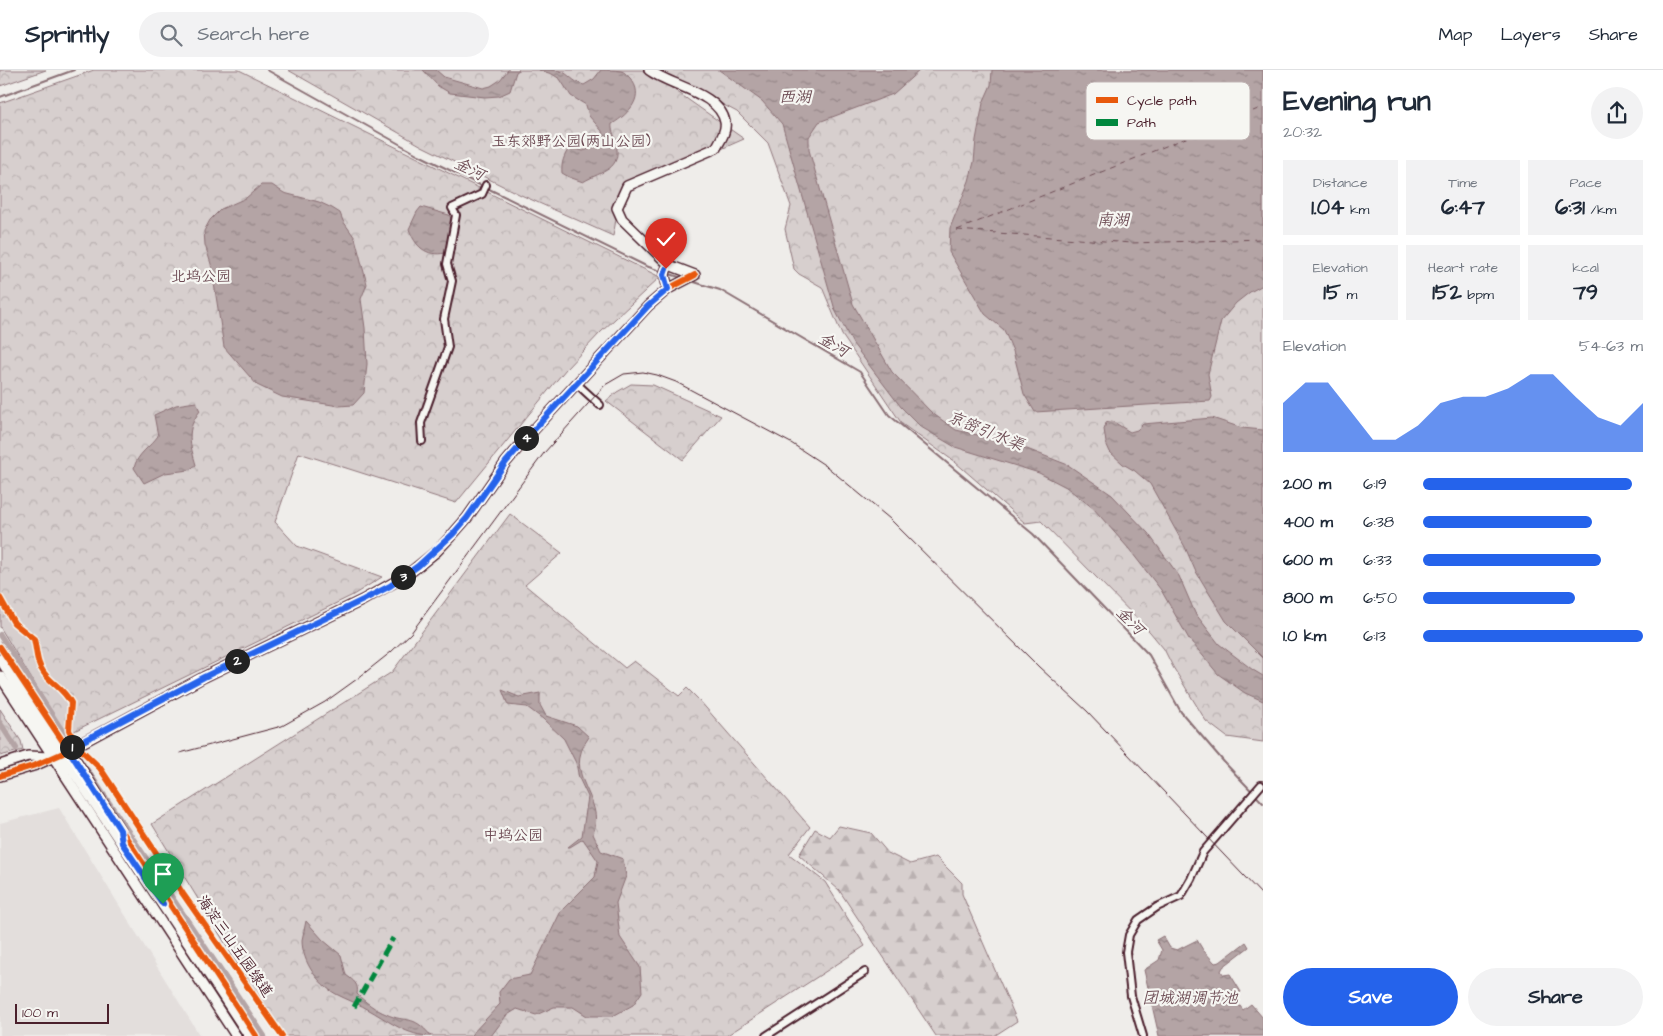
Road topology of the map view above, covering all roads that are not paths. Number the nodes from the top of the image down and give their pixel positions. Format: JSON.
{"nodes":[{"id":1,"x":649,"y":70,"type":"edge"},
{"id":2,"x":485,"y":187,"type":"dead end"},
{"id":3,"x":666,"y":270,"type":"junction"},
{"id":4,"x":668,"y":289,"type":"junction"},
{"id":5,"x":576,"y":383,"type":"junction"},
{"id":6,"x":600,"y":405,"type":"dead end"},
{"id":7,"x":422,"y":440,"type":"dead end"},
{"id":8,"x":0,"y":659,"type":"edge"},
{"id":9,"x":0,"y":676,"type":"edge"},
{"id":10,"x":60,"y":753,"type":"junction"},
{"id":11,"x":0,"y":765,"type":"edge"},
{"id":12,"x":0,"y":776,"type":"edge"},
{"id":13,"x":1259,"y":787,"type":"dead end"},
{"id":14,"x":122,"y":843,"type":"junction"},
{"id":15,"x":865,"y":972,"type":"dead end"},
{"id":16,"x":236,"y":1036,"type":"edge"},
{"id":17,"x":249,"y":1036,"type":"edge"},
{"id":18,"x":766,"y":1036,"type":"edge"},
{"id":19,"x":1143,"y":1036,"type":"edge"}],
"edges":[{"from":1,"to":3,"type":"street"},
{"from":2,"to":7,"type":"street"},
{"from":3,"to":4,"type":"street"},
{"from":3,"to":4,"type":"street"},
{"from":4,"to":5,"type":"street"},
{"from":5,"to":6,"type":"street"},
{"from":5,"to":10,"type":"street"},
{"from":8,"to":10,"type":"street"},
{"from":9,"to":10,"type":"street"},
{"from":10,"to":11,"type":"street"},
{"from":10,"to":12,"type":"street"},
{"from":10,"to":14,"type":"street"},
{"from":10,"to":14,"type":"street"},
{"from":10,"to":16,"type":"street"},
{"from":13,"to":19,"type":"street"},
{"from":14,"to":17,"type":"street"},
{"from":15,"to":18,"type":"street"}]}
